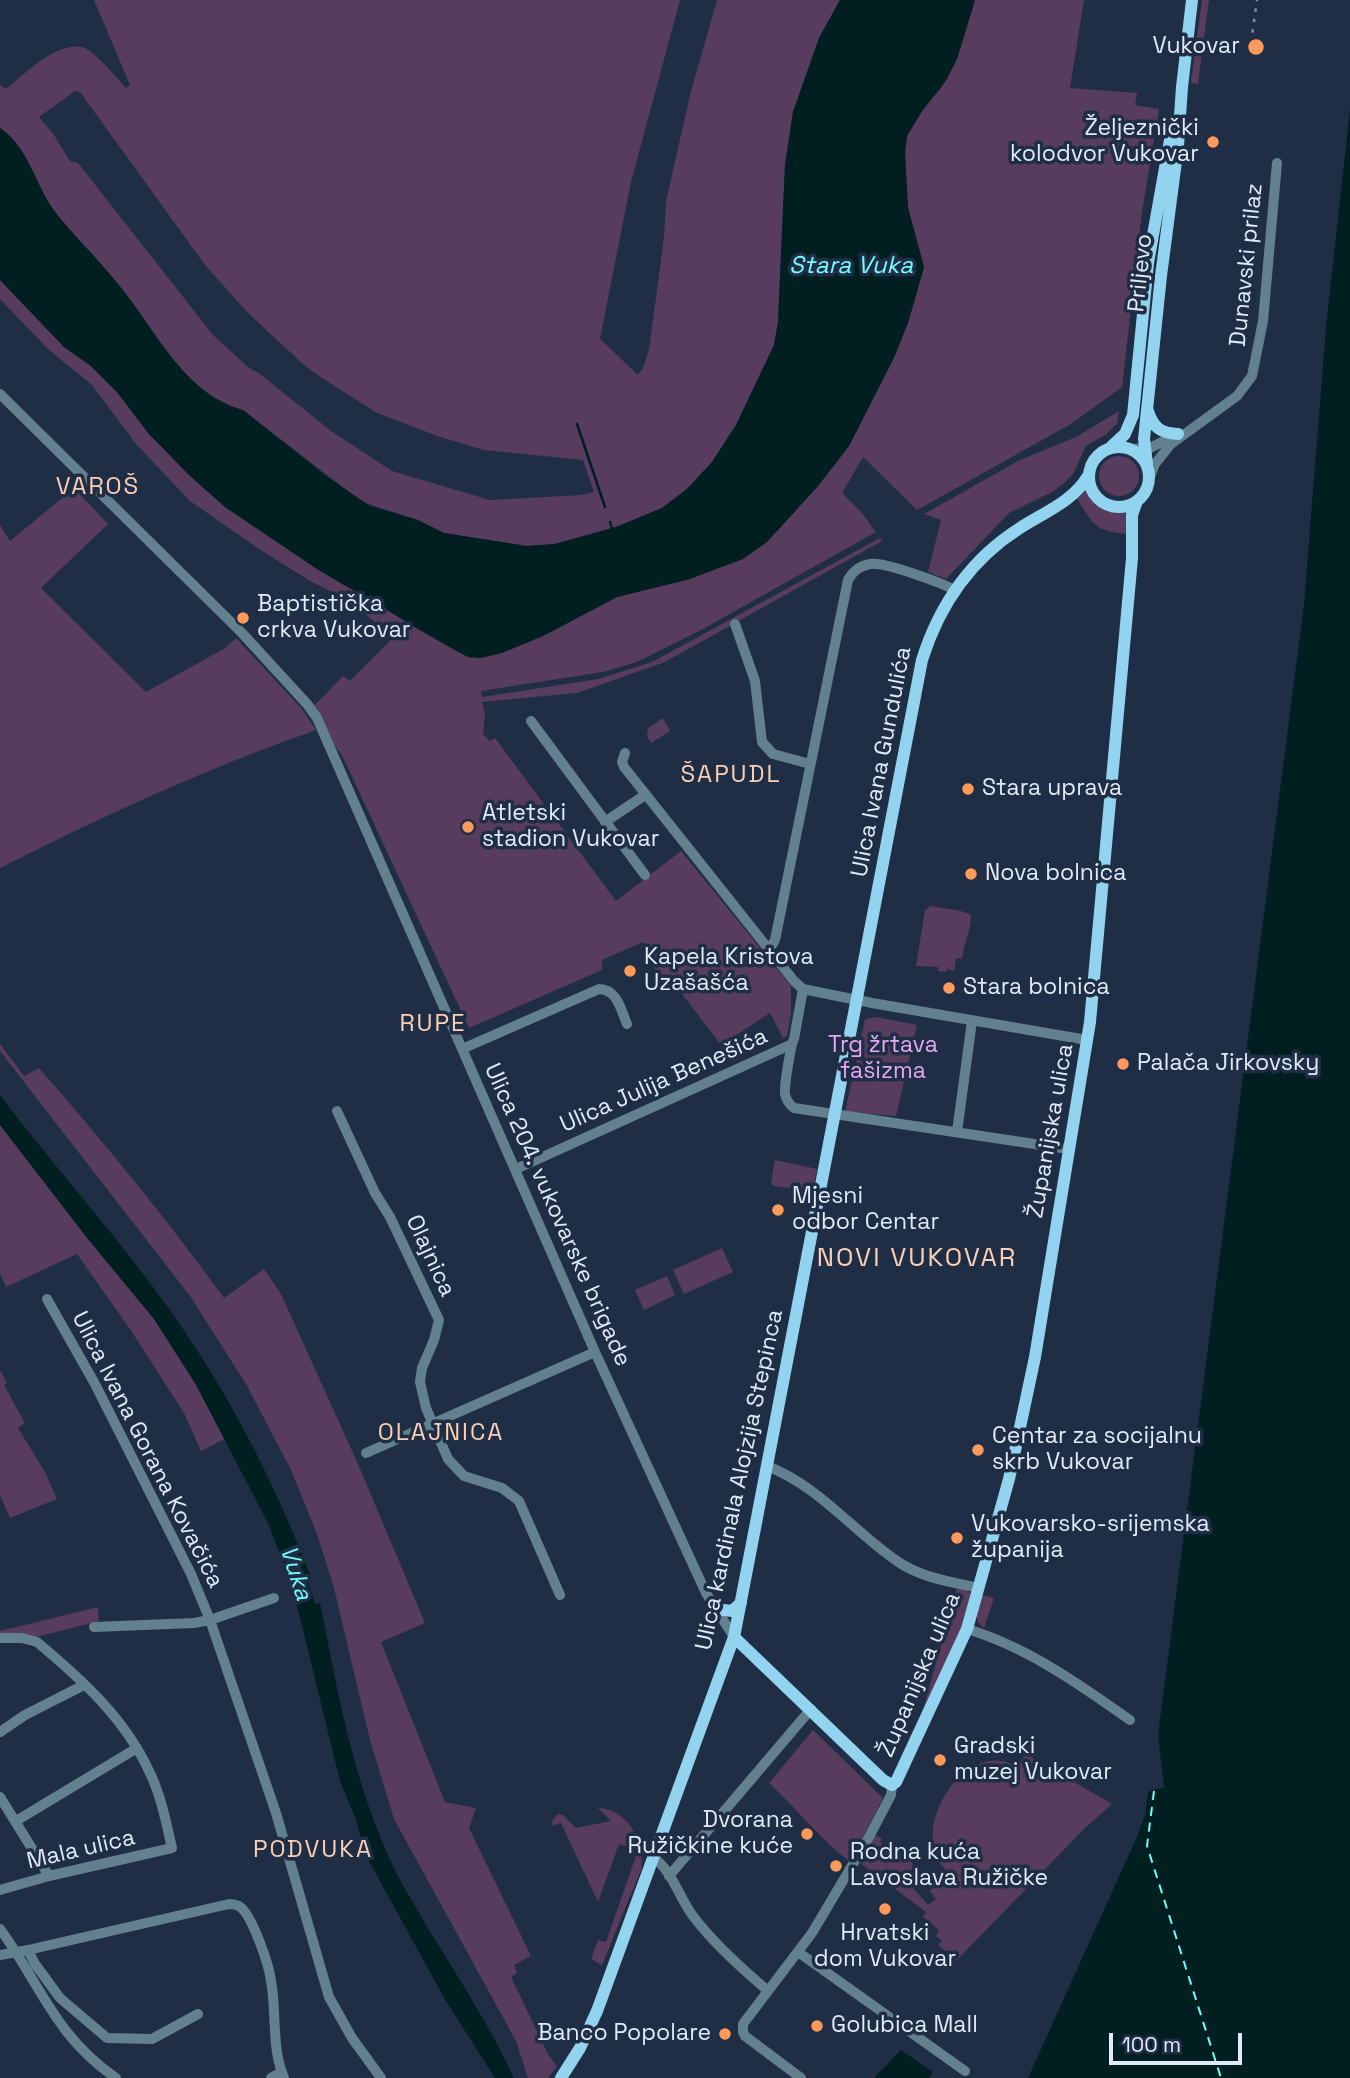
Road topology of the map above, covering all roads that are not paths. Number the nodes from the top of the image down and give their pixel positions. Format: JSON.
{"nodes":[{"id":1,"x":1192,"y":0,"type":"edge"},
{"id":2,"x":1181,"y":87,"type":"junction"},
{"id":3,"x":1277,"y":163,"type":"dead end"},
{"id":4,"x":0,"y":394,"type":"edge"},
{"id":5,"x":1147,"y":409,"type":"junction"},
{"id":6,"x":1193,"y":427,"type":"junction"},
{"id":7,"x":1178,"y":434,"type":"junction"},
{"id":8,"x":1111,"y":447,"type":"junction"},
{"id":9,"x":1137,"y":449,"type":"junction"},
{"id":10,"x":1088,"y":476,"type":"junction"},
{"id":11,"x":1149,"y":479,"type":"junction"},
{"id":12,"x":1137,"y":501,"type":"junction"},
{"id":13,"x":956,"y":590,"type":"junction"},
{"id":14,"x":735,"y":624,"type":"dead end"},
{"id":15,"x":531,"y":721,"type":"dead end"},
{"id":16,"x":625,"y":753,"type":"dead end"},
{"id":17,"x":810,"y":764,"type":"junction"},
{"id":18,"x":645,"y":794,"type":"junction"},
{"id":19,"x":605,"y":822,"type":"junction"},
{"id":20,"x":645,"y":876,"type":"dead end"},
{"id":21,"x":769,"y":950,"type":"junction"},
{"id":22,"x":803,"y":989,"type":"junction"},
{"id":23,"x":856,"y":999,"type":"junction"},
{"id":24,"x":972,"y":1021,"type":"junction"},
{"id":25,"x":627,"y":1024,"type":"dead end"},
{"id":26,"x":1087,"y":1040,"type":"junction"},
{"id":27,"x":790,"y":1045,"type":"junction"},
{"id":28,"x":462,"y":1049,"type":"junction"},
{"id":29,"x":337,"y":1111,"type":"dead end"},
{"id":30,"x":834,"y":1114,"type":"junction"},
{"id":31,"x":957,"y":1132,"type":"junction"},
{"id":32,"x":1068,"y":1149,"type":"junction"},
{"id":33,"x":516,"y":1169,"type":"junction"},
{"id":34,"x":47,"y":1299,"type":"dead end"},
{"id":35,"x":595,"y":1352,"type":"junction"},
{"id":36,"x":432,"y":1423,"type":"junction"},
{"id":37,"x":366,"y":1453,"type":"dead end"},
{"id":38,"x":767,"y":1465,"type":"junction"},
{"id":39,"x":979,"y":1588,"type":"junction"},
{"id":40,"x":560,"y":1595,"type":"dead end"},
{"id":41,"x":274,"y":1598,"type":"dead end"},
{"id":42,"x":741,"y":1603,"type":"junction"},
{"id":43,"x":715,"y":1609,"type":"junction"},
{"id":44,"x":211,"y":1620,"type":"junction"},
{"id":45,"x":94,"y":1627,"type":"dead end"},
{"id":46,"x":967,"y":1629,"type":"junction"},
{"id":47,"x":734,"y":1637,"type":"junction"},
{"id":48,"x":0,"y":1639,"type":"edge"},
{"id":49,"x":84,"y":1685,"type":"junction"},
{"id":50,"x":811,"y":1709,"type":"junction"},
{"id":51,"x":1130,"y":1720,"type":"dead end"},
{"id":52,"x":0,"y":1732,"type":"edge"},
{"id":53,"x":137,"y":1748,"type":"junction"},
{"id":54,"x":892,"y":1785,"type":"junction"},
{"id":55,"x":0,"y":1797,"type":"edge"},
{"id":56,"x":16,"y":1821,"type":"junction"},
{"id":57,"x":652,"y":1857,"type":"junction"},
{"id":58,"x":49,"y":1876,"type":"junction"},
{"id":59,"x":669,"y":1876,"type":"junction"},
{"id":60,"x":0,"y":1891,"type":"edge"},
{"id":61,"x":0,"y":1929,"type":"edge"},
{"id":62,"x":28,"y":1950,"type":"junction"},
{"id":63,"x":16,"y":1951,"type":"junction"},
{"id":64,"x":798,"y":1952,"type":"junction"},
{"id":65,"x":0,"y":1955,"type":"edge"},
{"id":66,"x":767,"y":1990,"type":"junction"},
{"id":67,"x":198,"y":2014,"type":"dead end"},
{"id":68,"x":965,"y":2071,"type":"dead end"},
{"id":69,"x":283,"y":2075,"type":"edge"},
{"id":70,"x":116,"y":2078,"type":"edge"},
{"id":71,"x":271,"y":2078,"type":"edge"},
{"id":72,"x":381,"y":2078,"type":"edge"},
{"id":73,"x":561,"y":2078,"type":"edge"},
{"id":74,"x":801,"y":2078,"type":"edge"}],
"edges":[{"from":1,"to":2,"type":"main road","name":"Priljevo"},
{"from":2,"to":5,"type":"main road","name":"Priljevo"},
{"from":2,"to":8,"type":"main road","name":"Priljevo"},
{"from":3,"to":6,"type":"street","name":"Dunavski prilaz"},
{"from":4,"to":28,"type":"street","name":"Ulica 204. vukovarske brigade"},
{"from":5,"to":7,"type":"main road"},
{"from":5,"to":9,"type":"main road","name":"Priljevo"},
{"from":6,"to":7,"type":"street","name":"Dunavski prilaz"},
{"from":6,"to":11,"type":"street","name":"Dunavski prilaz"},
{"from":7,"to":9,"type":"street","name":"Dunavski prilaz"},
{"from":8,"to":9,"type":"main road"},
{"from":8,"to":10,"type":"main road"},
{"from":9,"to":11,"type":"main road","name":"Priljevo"},
{"from":10,"to":12,"type":"main road"},
{"from":10,"to":13,"type":"main road","name":"Ulica Ivana Gundulića"},
{"from":11,"to":12,"type":"main road"},
{"from":12,"to":26,"type":"main road","name":"Županijska ulica"},
{"from":13,"to":17,"type":"street"},
{"from":13,"to":23,"type":"main road","name":"Ulica Ivana Gundulića"},
{"from":14,"to":17,"type":"street"},
{"from":15,"to":19,"type":"street"},
{"from":16,"to":18,"type":"street"},
{"from":17,"to":21,"type":"street"},
{"from":18,"to":19,"type":"street"},
{"from":18,"to":21,"type":"street"},
{"from":19,"to":20,"type":"street"},
{"from":21,"to":22,"type":"street"},
{"from":22,"to":23,"type":"street"},
{"from":22,"to":27,"type":"street"},
{"from":23,"to":24,"type":"street"},
{"from":23,"to":30,"type":"main road"},
{"from":24,"to":26,"type":"street"},
{"from":24,"to":31,"type":"street"},
{"from":25,"to":28,"type":"street"},
{"from":26,"to":32,"type":"main road","name":"Županijska ulica"},
{"from":27,"to":30,"type":"street"},
{"from":27,"to":33,"type":"street","name":"Ulica Julija Benešića"},
{"from":28,"to":33,"type":"street","name":"Ulica 204. vukovarske brigade"},
{"from":29,"to":36,"type":"street","name":"Olajnica"},
{"from":30,"to":31,"type":"street"},
{"from":30,"to":38,"type":"main road","name":"Ulica kardinala Alojzija Stepinca"},
{"from":31,"to":32,"type":"street"},
{"from":32,"to":39,"type":"main road","name":"Županijska ulica"},
{"from":33,"to":35,"type":"street","name":"Ulica 204. vukovarske brigade"},
{"from":34,"to":44,"type":"street","name":"Ulica Ivana Gorana Kovačića"},
{"from":35,"to":36,"type":"street"},
{"from":35,"to":43,"type":"street","name":"Ulica 204. vukovarske brigade"},
{"from":36,"to":37,"type":"street"},
{"from":36,"to":40,"type":"street","name":"Olajnica"},
{"from":38,"to":39,"type":"street"},
{"from":38,"to":42,"type":"main road","name":"Ulica kardinala Alojzija Stepinca"},
{"from":39,"to":46,"type":"main road","name":"Županijska ulica"},
{"from":41,"to":44,"type":"street","name":"Ulica Ivana Gorana Kovačića"},
{"from":42,"to":43,"type":"main road"},
{"from":42,"to":47,"type":"main road","name":"Ulica kardinala Alojzija Stepinca"},
{"from":43,"to":47,"type":"street","name":"Ulica 204. vukovarske brigade"},
{"from":44,"to":45,"type":"street","name":"Ulica Ivana Gorana Kovačića"},
{"from":44,"to":72,"type":"street","name":"Ulica Ivana Gorana Kovačića"},
{"from":46,"to":51,"type":"street"},
{"from":46,"to":54,"type":"main road","name":"Županijska ulica"},
{"from":47,"to":50,"type":"main road"},
{"from":47,"to":57,"type":"main road","name":"Ulica kardinala Alojzija Stepinca"},
{"from":48,"to":49,"type":"street"},
{"from":49,"to":52,"type":"street"},
{"from":49,"to":53,"type":"street"},
{"from":50,"to":54,"type":"main road"},
{"from":50,"to":59,"type":"street"},
{"from":53,"to":56,"type":"street"},
{"from":53,"to":58,"type":"street","name":"Mala ulica"},
{"from":54,"to":64,"type":"street"},
{"from":55,"to":56,"type":"street"},
{"from":56,"to":58,"type":"street"},
{"from":57,"to":59,"type":"street"},
{"from":57,"to":73,"type":"main road","name":"Ulica kardinala Alojzija Stepinca"},
{"from":58,"to":60,"type":"street","name":"Mala ulica"},
{"from":59,"to":66,"type":"street"},
{"from":61,"to":63,"type":"street"},
{"from":62,"to":63,"type":"street"},
{"from":62,"to":67,"type":"street"},
{"from":62,"to":69,"type":"street"},
{"from":63,"to":65,"type":"street"},
{"from":63,"to":70,"type":"street"},
{"from":64,"to":66,"type":"street"},
{"from":64,"to":68,"type":"street"},
{"from":66,"to":74,"type":"street"},
{"from":69,"to":71,"type":"street"}]}
